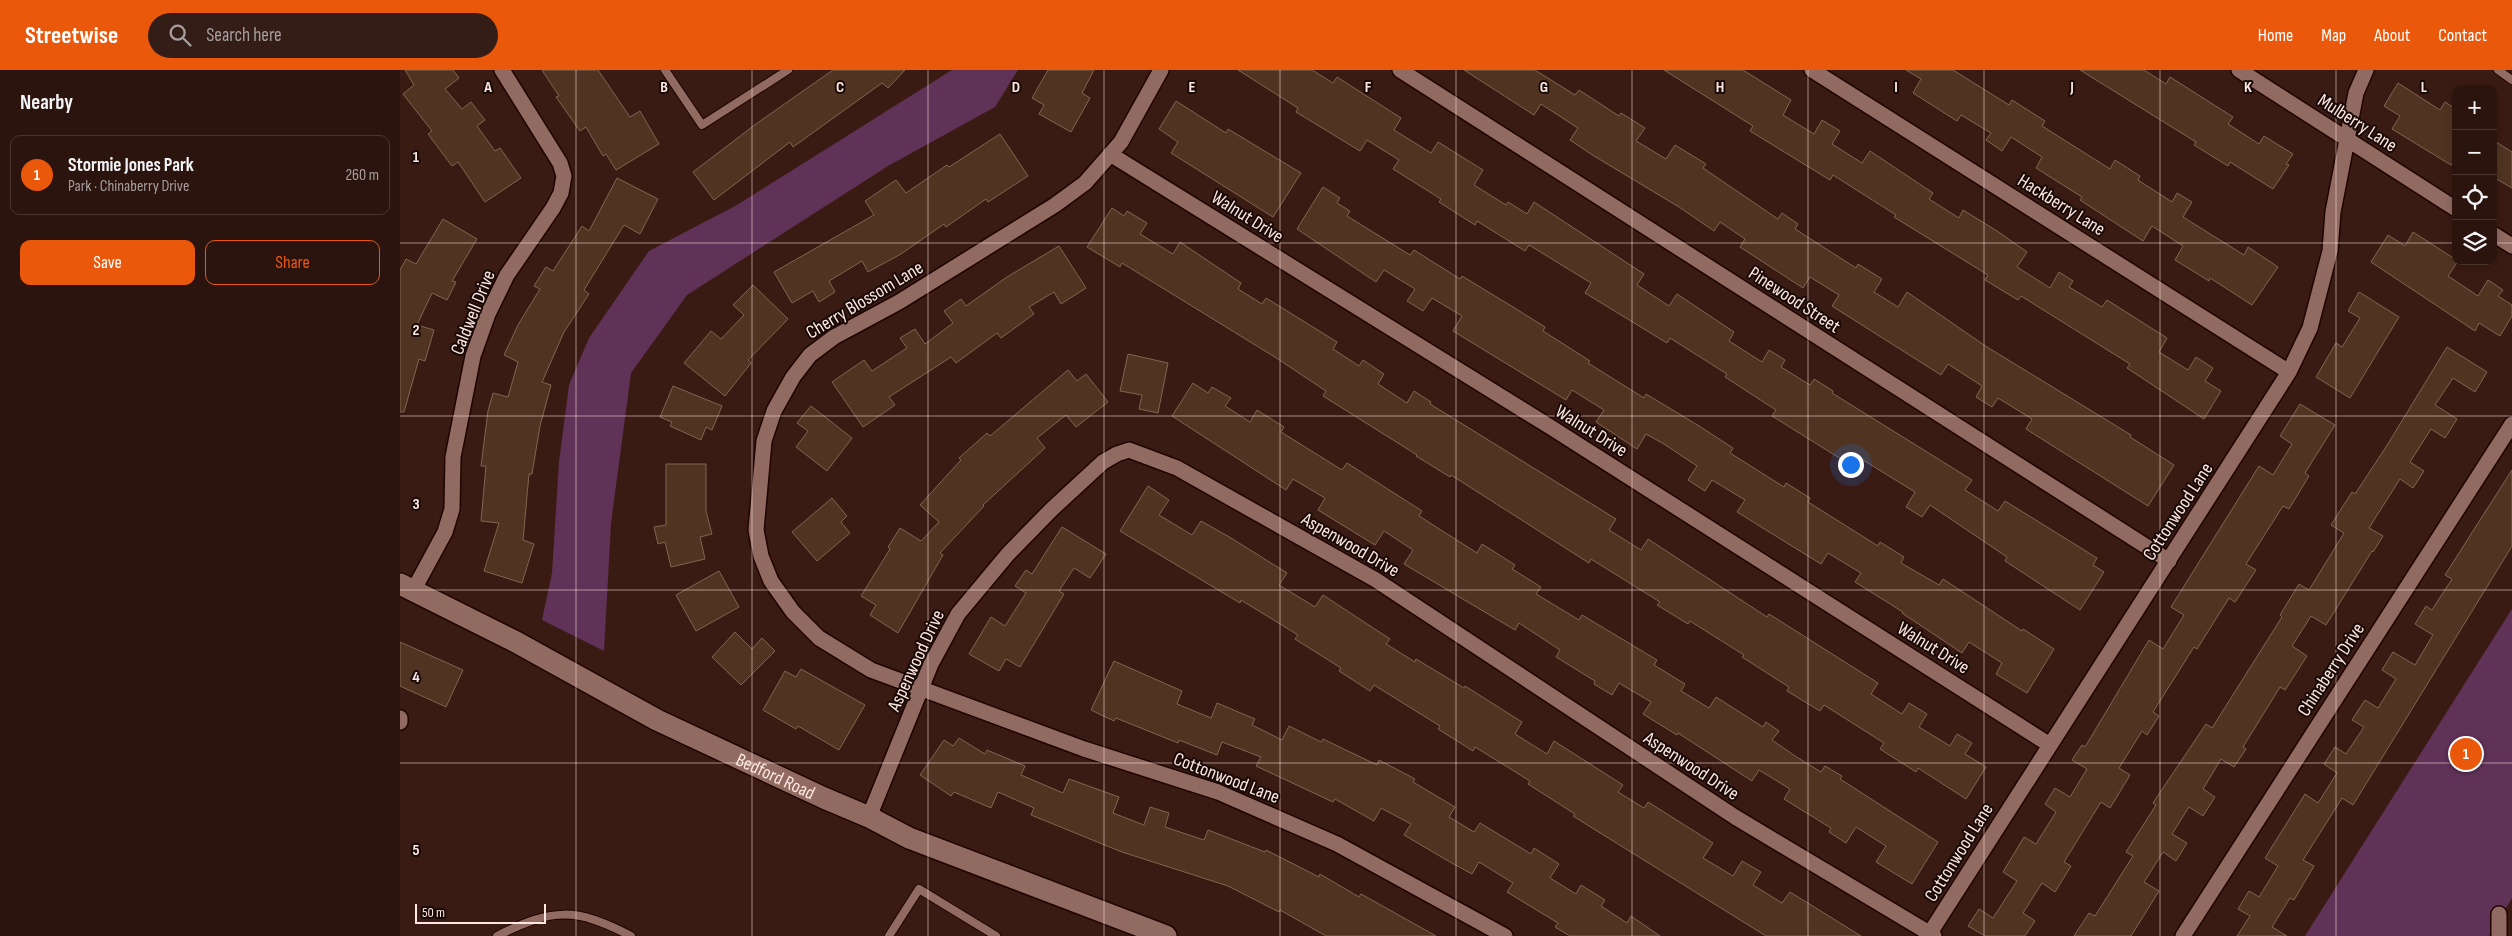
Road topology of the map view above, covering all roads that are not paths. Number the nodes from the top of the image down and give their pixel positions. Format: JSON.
{"nodes":[{"id":1,"x":502,"y":70,"type":"edge"},
{"id":2,"x":665,"y":70,"type":"edge"},
{"id":3,"x":788,"y":70,"type":"edge"},
{"id":4,"x":1160,"y":70,"type":"edge"},
{"id":5,"x":1400,"y":70,"type":"edge"},
{"id":6,"x":1812,"y":70,"type":"edge"},
{"id":7,"x":2239,"y":70,"type":"edge"},
{"id":8,"x":2366,"y":70,"type":"edge"},
{"id":9,"x":2498,"y":70,"type":"edge"},
{"id":10,"x":2512,"y":80,"type":"edge"},
{"id":11,"x":2348,"y":139,"type":"junction"},
{"id":12,"x":1110,"y":154,"type":"junction"},
{"id":13,"x":2452,"y":206,"type":"edge"},
{"id":14,"x":2497,"y":237,"type":"edge"},
{"id":15,"x":2512,"y":246,"type":"edge"},
{"id":16,"x":2289,"y":372,"type":"junction"},
{"id":17,"x":2512,"y":424,"type":"edge"},
{"id":18,"x":2169,"y":561,"type":"junction"},
{"id":19,"x":407,"y":587,"type":"edge"},
{"id":20,"x":921,"y":689,"type":"junction"},
{"id":21,"x":400,"y":718,"type":"edge"},
{"id":22,"x":400,"y":722,"type":"edge"},
{"id":23,"x":2050,"y":745,"type":"junction"},
{"id":24,"x":869,"y":816,"type":"junction"},
{"id":25,"x":2499,"y":914,"type":"dead end"},
{"id":26,"x":1931,"y":935,"type":"edge"},
{"id":27,"x":497,"y":936,"type":"edge"},
{"id":28,"x":632,"y":936,"type":"edge"},
{"id":29,"x":889,"y":936,"type":"edge"},
{"id":30,"x":996,"y":936,"type":"edge"},
{"id":31,"x":1166,"y":936,"type":"edge"},
{"id":32,"x":1505,"y":936,"type":"edge"},
{"id":33,"x":2183,"y":936,"type":"edge"},
{"id":34,"x":2499,"y":936,"type":"edge"}],
"edges":[{"from":1,"to":19,"type":"street","name":"Caldwell Drive"},
{"from":2,"to":3,"type":"lane"},
{"from":4,"to":12,"type":"street","name":"Cherry Blossom Lane"},
{"from":5,"to":18,"type":"street","name":"Pinewood Street"},
{"from":6,"to":16,"type":"street","name":"Hackberry Lane"},
{"from":7,"to":11,"type":"street","name":"Mulberry Lane"},
{"from":8,"to":11,"type":"street","name":"Cottonwood Lane"},
{"from":9,"to":10,"type":"lane"},
{"from":11,"to":13,"type":"street","name":"Mulberry Lane"},
{"from":11,"to":16,"type":"street","name":"Cottonwood Lane"},
{"from":12,"to":20,"type":"street","name":"Cherry Blossom Lane"},
{"from":12,"to":23,"type":"street","name":"Walnut Drive"},
{"from":14,"to":15,"type":"street"},
{"from":16,"to":18,"type":"street","name":"Cottonwood Lane"},
{"from":17,"to":33,"type":"street","name":"Chinaberry Drive"},
{"from":18,"to":23,"type":"street","name":"Cottonwood Lane"},
{"from":19,"to":24,"type":"main road","name":"Bedford Road"},
{"from":20,"to":24,"type":"street","name":"Aspenwood Drive"},
{"from":20,"to":26,"type":"street","name":"Aspenwood Drive"},
{"from":20,"to":32,"type":"street","name":"Cottonwood Lane"},
{"from":21,"to":22,"type":"street"},
{"from":23,"to":26,"type":"street","name":"Cottonwood Lane"},
{"from":24,"to":31,"type":"main road","name":"Bedford Road"},
{"from":25,"to":34,"type":"street"},
{"from":27,"to":28,"type":"lane"},
{"from":29,"to":30,"type":"lane"}]}
